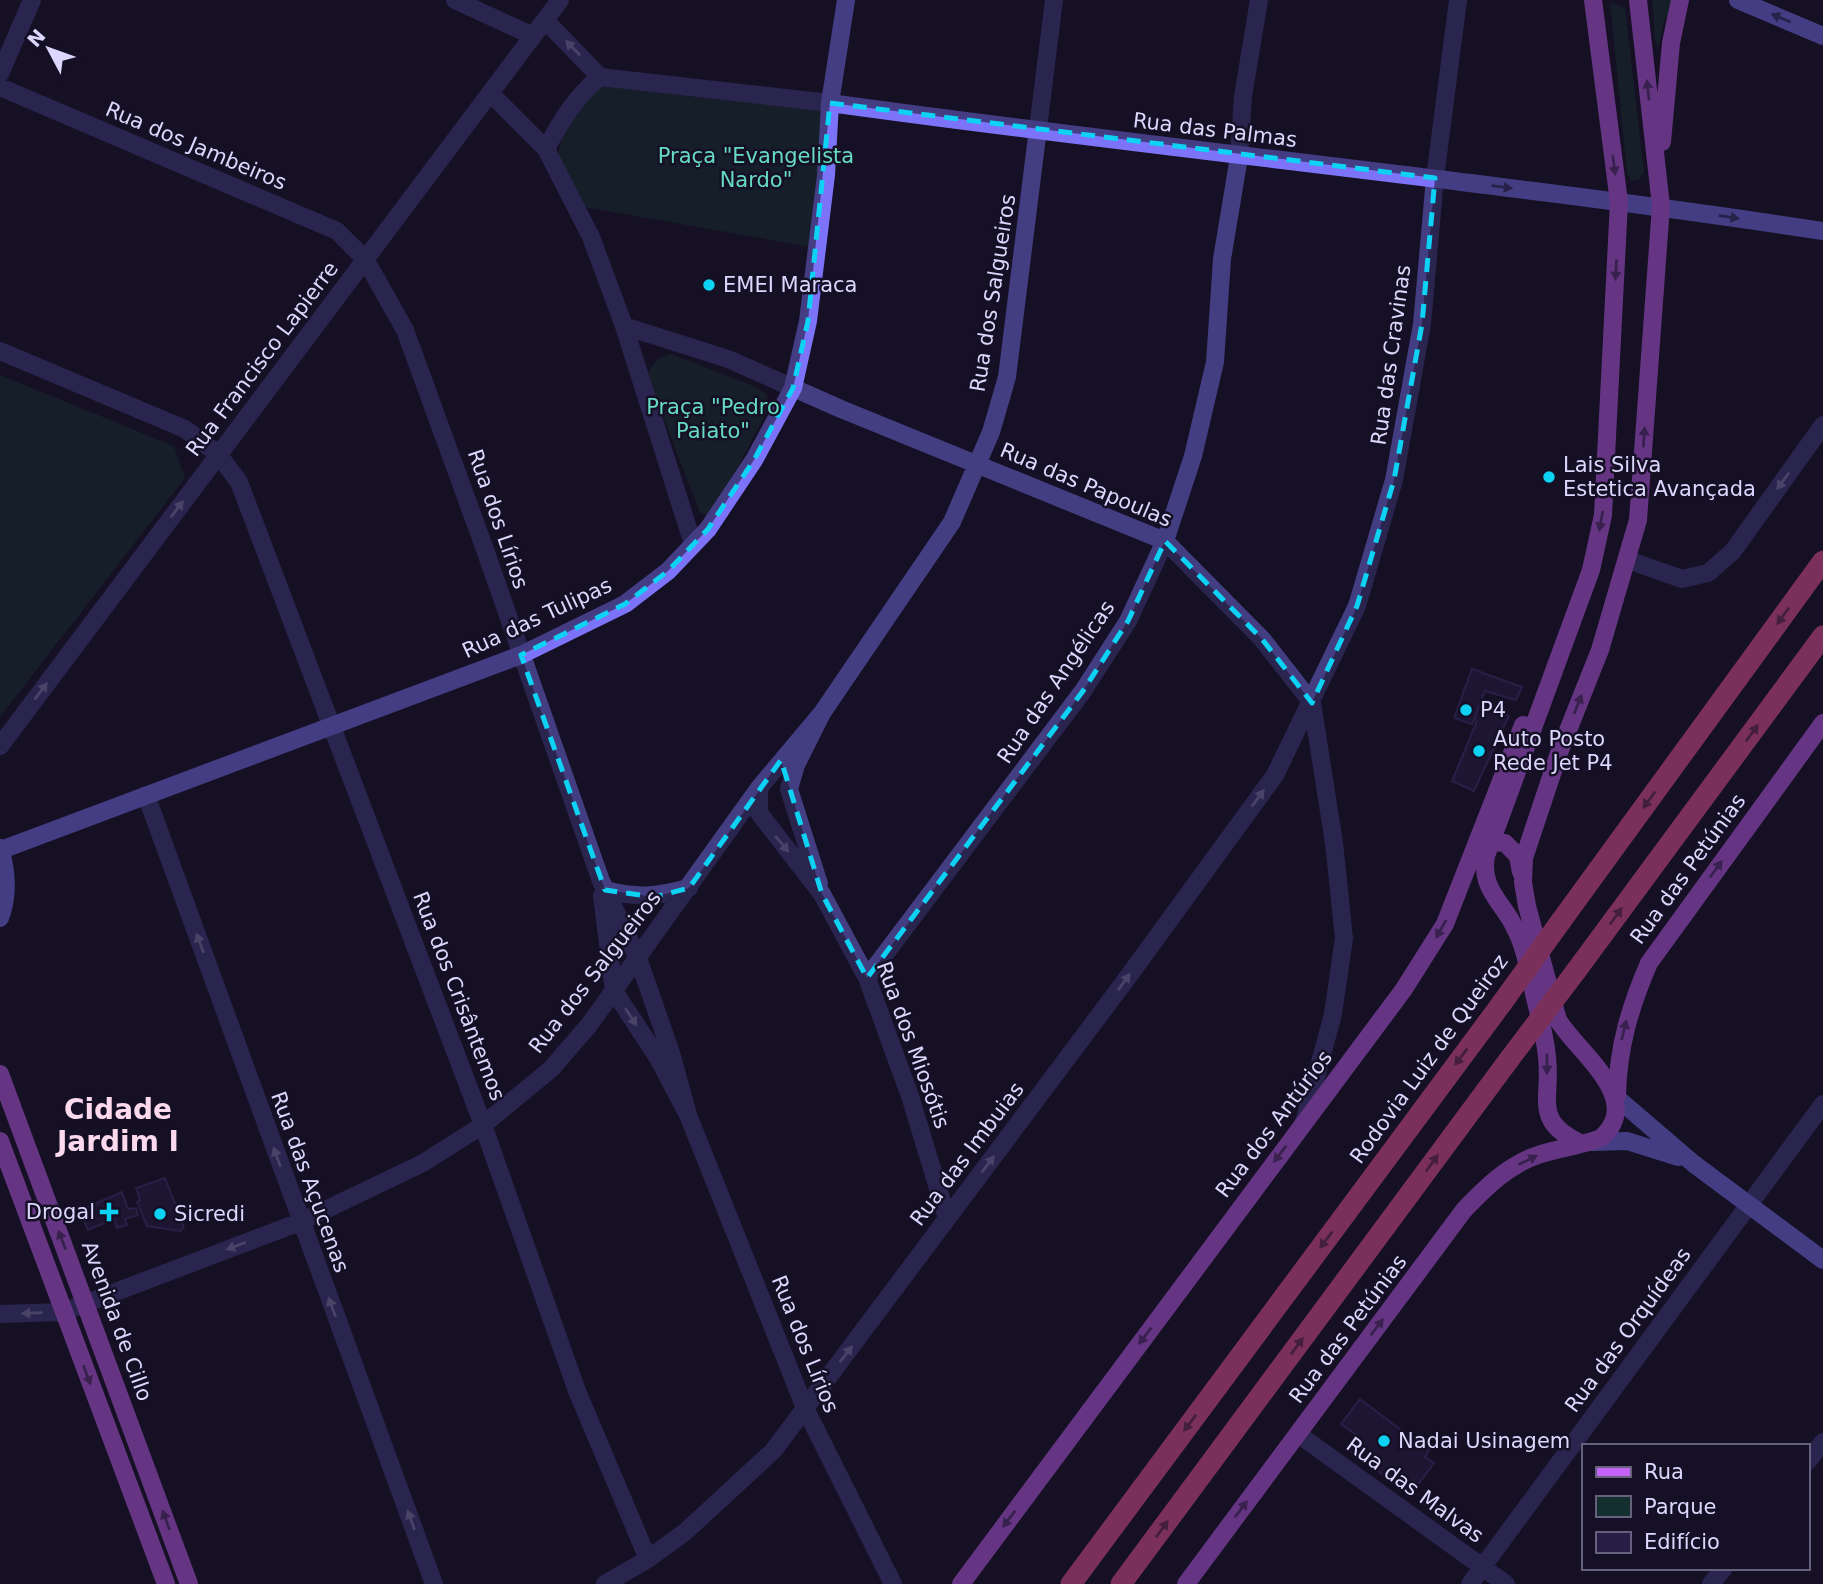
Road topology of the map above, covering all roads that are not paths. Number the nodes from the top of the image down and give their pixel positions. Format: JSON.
{"nodes":[{"id":1,"x":32,"y":0,"type":"edge"},
{"id":2,"x":455,"y":0,"type":"edge"},
{"id":3,"x":560,"y":0,"type":"edge"},
{"id":4,"x":846,"y":0,"type":"edge"},
{"id":5,"x":1054,"y":0,"type":"edge"},
{"id":6,"x":1259,"y":0,"type":"edge"},
{"id":7,"x":1458,"y":0,"type":"edge"},
{"id":8,"x":1593,"y":0,"type":"edge"},
{"id":9,"x":1638,"y":0,"type":"edge"},
{"id":10,"x":1679,"y":0,"type":"edge"},
{"id":11,"x":1738,"y":0,"type":"edge"},
{"id":12,"x":545,"y":20,"type":"junction"},
{"id":13,"x":533,"y":36,"type":"junction"},
{"id":14,"x":1823,"y":36,"type":"edge"},
{"id":15,"x":0,"y":74,"type":"edge"},
{"id":16,"x":600,"y":77,"type":"junction"},
{"id":17,"x":0,"y":87,"type":"edge"},
{"id":18,"x":490,"y":93,"type":"junction"},
{"id":19,"x":830,"y":103,"type":"junction"},
{"id":20,"x":1040,"y":132,"type":"junction"},
{"id":21,"x":546,"y":149,"type":"junction"},
{"id":22,"x":1239,"y":157,"type":"junction"},
{"id":23,"x":1435,"y":178,"type":"junction"},
{"id":24,"x":1659,"y":187,"type":"junction"},
{"id":25,"x":1619,"y":202,"type":"junction"},
{"id":26,"x":1661,"y":206,"type":"junction"},
{"id":27,"x":1823,"y":231,"type":"edge"},
{"id":28,"x":365,"y":259,"type":"junction"},
{"id":29,"x":624,"y":326,"type":"junction"},
{"id":30,"x":0,"y":351,"type":"edge"},
{"id":31,"x":793,"y":388,"type":"junction"},
{"id":32,"x":1823,"y":425,"type":"edge"},
{"id":33,"x":218,"y":454,"type":"junction"},
{"id":34,"x":978,"y":463,"type":"junction"},
{"id":35,"x":1166,"y":541,"type":"junction"},
{"id":36,"x":693,"y":544,"type":"junction"},
{"id":37,"x":1628,"y":560,"type":"junction"},
{"id":38,"x":1821,"y":564,"type":"edge"},
{"id":39,"x":1823,"y":636,"type":"edge"},
{"id":40,"x":521,"y":655,"type":"junction"},
{"id":41,"x":1561,"y":655,"type":"junction"},
{"id":42,"x":1312,"y":703,"type":"junction"},
{"id":43,"x":822,"y":713,"type":"junction"},
{"id":44,"x":1823,"y":723,"type":"edge"},
{"id":45,"x":333,"y":727,"type":"junction"},
{"id":46,"x":0,"y":746,"type":"edge"},
{"id":47,"x":759,"y":788,"type":"junction"},
{"id":48,"x":789,"y":789,"type":"junction"},
{"id":49,"x":146,"y":794,"type":"junction"},
{"id":50,"x":1491,"y":842,"type":"junction"},
{"id":51,"x":0,"y":849,"type":"edge"},
{"id":52,"x":1467,"y":866,"type":"junction"},
{"id":53,"x":1523,"y":883,"type":"junction"},
{"id":54,"x":603,"y":885,"type":"junction"},
{"id":55,"x":689,"y":888,"type":"junction"},
{"id":56,"x":822,"y":894,"type":"junction"},
{"id":57,"x":0,"y":918,"type":"edge"},
{"id":58,"x":638,"y":958,"type":"junction"},
{"id":59,"x":867,"y":978,"type":"junction"},
{"id":60,"x":614,"y":990,"type":"junction"},
{"id":61,"x":0,"y":1074,"type":"edge"},
{"id":62,"x":1616,"y":1098,"type":"junction"},
{"id":63,"x":1823,"y":1104,"type":"edge"},
{"id":64,"x":688,"y":1115,"type":"junction"},
{"id":65,"x":1304,"y":1122,"type":"junction"},
{"id":66,"x":483,"y":1125,"type":"junction"},
{"id":67,"x":0,"y":1141,"type":"edge"},
{"id":68,"x":1586,"y":1142,"type":"junction"},
{"id":69,"x":1694,"y":1164,"type":"junction"},
{"id":70,"x":1749,"y":1205,"type":"junction"},
{"id":71,"x":947,"y":1218,"type":"junction"},
{"id":72,"x":300,"y":1222,"type":"junction"},
{"id":73,"x":1823,"y":1260,"type":"edge"},
{"id":74,"x":86,"y":1304,"type":"junction"},
{"id":75,"x":63,"y":1312,"type":"junction"},
{"id":76,"x":0,"y":1314,"type":"edge"},
{"id":77,"x":805,"y":1408,"type":"junction"},
{"id":78,"x":1298,"y":1434,"type":"junction"},
{"id":79,"x":1823,"y":1442,"type":"edge"},
{"id":80,"x":1809,"y":1460,"type":"edge"},
{"id":81,"x":648,"y":1559,"type":"junction"},
{"id":82,"x":1482,"y":1567,"type":"junction"},
{"id":83,"x":1722,"y":1570,"type":"edge"},
{"id":84,"x":166,"y":1584,"type":"edge"},
{"id":85,"x":189,"y":1584,"type":"edge"},
{"id":86,"x":434,"y":1584,"type":"edge"},
{"id":87,"x":605,"y":1584,"type":"edge"},
{"id":88,"x":893,"y":1584,"type":"edge"},
{"id":89,"x":961,"y":1584,"type":"edge"},
{"id":90,"x":1071,"y":1584,"type":"edge"},
{"id":91,"x":1121,"y":1584,"type":"edge"},
{"id":92,"x":1186,"y":1584,"type":"edge"},
{"id":93,"x":1470,"y":1584,"type":"edge"},
{"id":94,"x":1506,"y":1584,"type":"edge"},
{"id":95,"x":1711,"y":1584,"type":"edge"}],
"edges":[{"from":1,"to":15,"type":"street"},
{"from":2,"to":13,"type":"street"},
{"from":3,"to":12,"type":"street","name":"Rua Francisco Lapierre"},
{"from":4,"to":19,"type":"main road","name":"Rua das Tulipas"},
{"from":5,"to":20,"type":"street","name":"Rua dos Salgueiros"},
{"from":6,"to":22,"type":"street","name":"Rua das Angélicas"},
{"from":7,"to":23,"type":"street","name":"Rua das Cravinas"},
{"from":8,"to":25,"type":"main road","one_way":true},
{"from":24,"to":9,"type":"main road","one_way":true},
{"from":10,"to":24,"type":"main road"},
{"from":14,"to":11,"type":"main road","one_way":true},
{"from":12,"to":13,"type":"street","name":"Rua Francisco Lapierre"},
{"from":16,"to":12,"type":"street","one_way":true},
{"from":13,"to":18,"type":"street","name":"Rua Francisco Lapierre"},
{"from":16,"to":19,"type":"street","name":"Rua das Palmas"},
{"from":16,"to":21,"type":"street"},
{"from":17,"to":28,"type":"street","name":"Rua dos Jambeiros"},
{"from":18,"to":21,"type":"street"},
{"from":18,"to":28,"type":"street","name":"Rua Francisco Lapierre"},
{"from":19,"to":20,"type":"main road","name":"Rua das Palmas"},
{"from":19,"to":31,"type":"main road","name":"Rua das Tulipas"},
{"from":20,"to":22,"type":"main road","name":"Rua das Palmas"},
{"from":20,"to":34,"type":"street","name":"Rua dos Salgueiros"},
{"from":21,"to":29,"type":"street"},
{"from":22,"to":23,"type":"main road","name":"Rua das Palmas"},
{"from":22,"to":35,"type":"street","name":"Rua das Angélicas"},
{"from":23,"to":25,"type":"main road","name":"Rua das Palmas","one_way":true},
{"from":23,"to":42,"type":"street","name":"Rua das Cravinas"},
{"from":24,"to":26,"type":"main road"},
{"from":25,"to":26,"type":"main road","name":"Rua das Palmas"},
{"from":25,"to":41,"type":"main road","one_way":true},
{"from":26,"to":27,"type":"main road","name":"Rua das Palmas","one_way":true},
{"from":37,"to":26,"type":"main road","one_way":true},
{"from":28,"to":33,"type":"street","name":"Rua Francisco Lapierre"},
{"from":28,"to":40,"type":"street","name":"Rua dos Lírios"},
{"from":29,"to":31,"type":"street","name":"Rua das Papoulas"},
{"from":29,"to":36,"type":"street"},
{"from":30,"to":33,"type":"street","name":"Rua dos Crisântemos"},
{"from":31,"to":34,"type":"street","name":"Rua das Papoulas"},
{"from":31,"to":36,"type":"main road","name":"Rua das Tulipas"},
{"from":32,"to":37,"type":"street","one_way":true},
{"from":33,"to":45,"type":"street","name":"Rua dos Crisântemos"},
{"from":46,"to":33,"type":"street","name":"Rua Francisco Lapierre","one_way":true},
{"from":34,"to":35,"type":"street","name":"Rua das Papoulas"},
{"from":34,"to":43,"type":"street","name":"Rua dos Salgueiros"},
{"from":35,"to":42,"type":"street","name":"Rua das Papoulas"},
{"from":35,"to":59,"type":"street","name":"Rua das Angélicas"},
{"from":36,"to":40,"type":"main road","name":"Rua das Tulipas"},
{"from":53,"to":37,"type":"main road","one_way":true},
{"from":38,"to":90,"type":"highway","name":"Rodovia Luiz de Queiroz","one_way":true,"bridge":true},
{"from":91,"to":39,"type":"highway","one_way":true,"bridge":true},
{"from":40,"to":45,"type":"main road","name":"Rua das Tulipas"},
{"from":40,"to":54,"type":"street","name":"Rua dos Lírios"},
{"from":41,"to":50,"type":"main road"},
{"from":41,"to":52,"type":"main road","name":"Rua dos Antúrios"},
{"from":42,"to":65,"type":"street","name":"Rua das Papoulas"},
{"from":71,"to":42,"type":"street","name":"Rua das Imbuias","one_way":true},
{"from":43,"to":47,"type":"street","name":"Rua dos Salgueiros"},
{"from":43,"to":48,"type":"street","name":"Rua dos Salgueiros"},
{"from":62,"to":44,"type":"main road","name":"Rua das Petúnias","one_way":true},
{"from":45,"to":49,"type":"main road","name":"Rua das Tulipas"},
{"from":45,"to":66,"type":"street","name":"Rua dos Crisântemos"},
{"from":47,"to":48,"type":"street"},
{"from":47,"to":55,"type":"street","name":"Rua dos Salgueiros"},
{"from":47,"to":56,"type":"street","name":"Rua dos Miosótis","one_way":true},
{"from":48,"to":56,"type":"street","name":"Rua dos Miosótis"},
{"from":49,"to":51,"type":"main road","name":"Rua das Tulipas"},
{"from":72,"to":49,"type":"street","name":"Rua das Açucenas","one_way":true},
{"from":50,"to":52,"type":"main road"},
{"from":50,"to":53,"type":"main road"},
{"from":50,"to":68,"type":"main road","one_way":true},
{"from":51,"to":57,"type":"main road"},
{"from":52,"to":65,"type":"main road","name":"Rua dos Antúrios","one_way":true},
{"from":53,"to":62,"type":"main road"},
{"from":54,"to":55,"type":"street","name":"Rua dos Salgueiros"},
{"from":54,"to":58,"type":"street","name":"Rua dos Lírios"},
{"from":54,"to":60,"type":"street","name":"Rua dos Lírios"},
{"from":55,"to":58,"type":"street","name":"Rua dos Salgueiros"},
{"from":56,"to":59,"type":"street","name":"Rua dos Miosótis"},
{"from":58,"to":60,"type":"street","name":"Rua dos Salgueiros"},
{"from":58,"to":64,"type":"street","name":"Rua dos Lírios"},
{"from":59,"to":71,"type":"street","name":"Rua dos Miosótis"},
{"from":60,"to":64,"type":"street","name":"Rua dos Lírios","one_way":true},
{"from":60,"to":66,"type":"street","name":"Rua dos Salgueiros"},
{"from":74,"to":61,"type":"main road","name":"Avenida de Cillo","one_way":true},
{"from":62,"to":68,"type":"main road","name":"Rua das Petúnias"},
{"from":62,"to":69,"type":"main road"},
{"from":63,"to":70,"type":"street","name":"Rua das Orquídeas"},
{"from":64,"to":77,"type":"street","name":"Rua dos Lírios"},
{"from":65,"to":89,"type":"main road","name":"Rua dos Antúrios","one_way":true},
{"from":66,"to":72,"type":"street","name":"Rua dos Salgueiros"},
{"from":66,"to":81,"type":"street","name":"Rua dos Crisântemos"},
{"from":67,"to":75,"type":"main road"},
{"from":68,"to":69,"type":"main road"},
{"from":78,"to":68,"type":"main road","name":"Rua das Petúnias","one_way":true},
{"from":69,"to":70,"type":"main road"},
{"from":70,"to":73,"type":"main road"},
{"from":70,"to":82,"type":"street","name":"Rua das Orquídeas"},
{"from":77,"to":71,"type":"street","name":"Rua das Imbuias","one_way":true},
{"from":72,"to":74,"type":"street","name":"Rua dos Salgueiros","one_way":true},
{"from":86,"to":72,"type":"street","name":"Rua das Açucenas","one_way":true},
{"from":74,"to":75,"type":"street","name":"Rua dos Salgueiros"},
{"from":85,"to":74,"type":"main road","name":"Avenida de Cillo","one_way":true},
{"from":75,"to":76,"type":"street","one_way":true},
{"from":75,"to":84,"type":"main road","one_way":true},
{"from":77,"to":81,"type":"street","name":"Rua das Imbuias"},
{"from":77,"to":88,"type":"street","name":"Rua dos Lírios"},
{"from":78,"to":82,"type":"street","name":"Rua das Malvas"},
{"from":92,"to":78,"type":"main road","name":"Rua das Petúnias","one_way":true},
{"from":79,"to":80,"type":"street"},
{"from":81,"to":87,"type":"street","name":"Rua das Imbuias"},
{"from":82,"to":93,"type":"street","name":"Rua das Orquídeas"},
{"from":82,"to":94,"type":"street","name":"Rua das Malvas"},
{"from":83,"to":95,"type":"street"}]}
